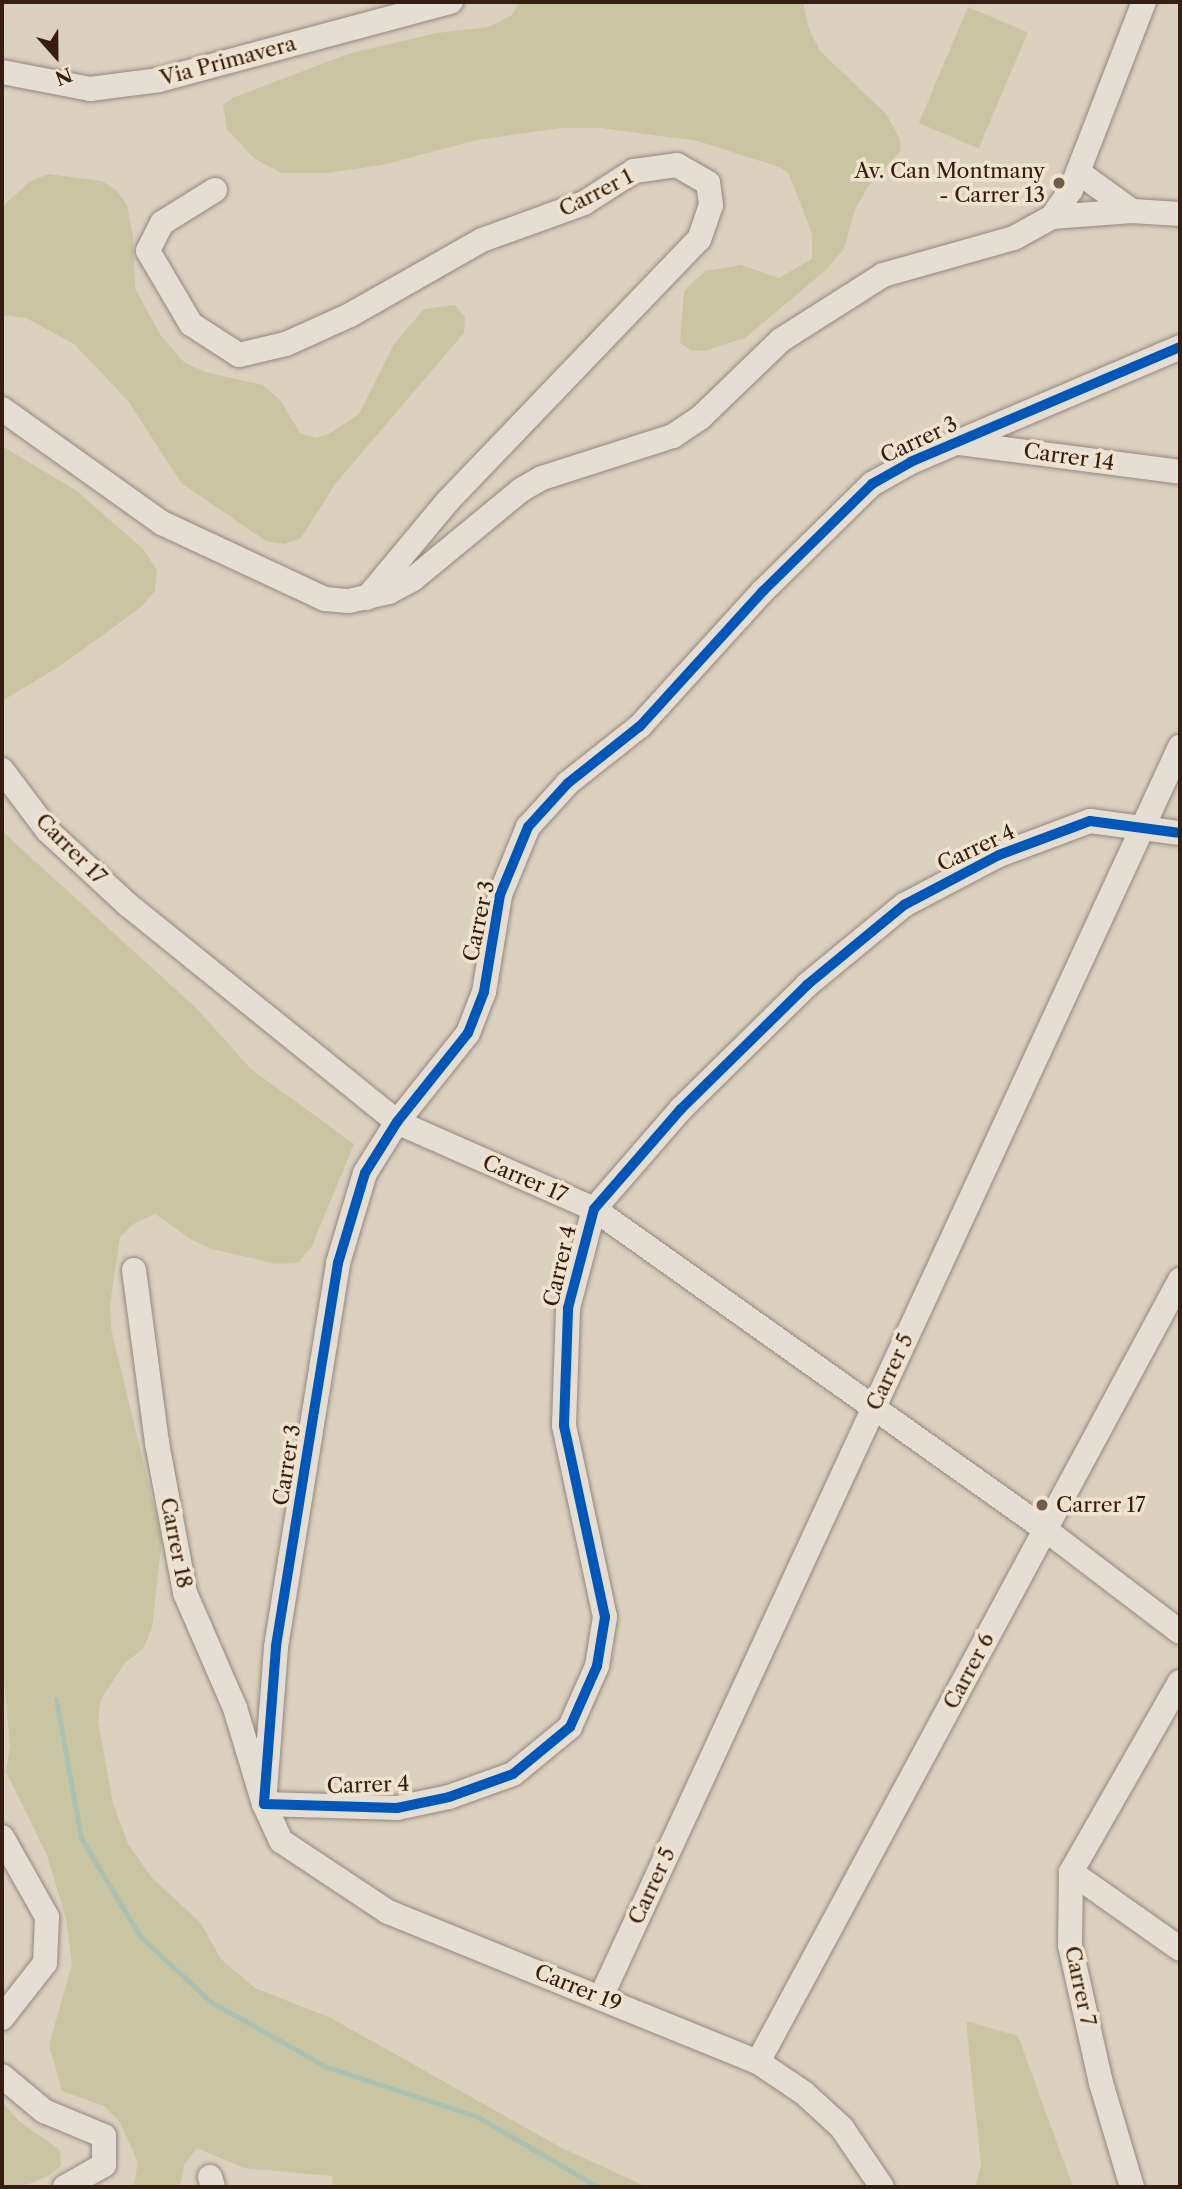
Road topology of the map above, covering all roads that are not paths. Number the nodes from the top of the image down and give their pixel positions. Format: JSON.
{"nodes":[{"id":1,"x":451,"y":2,"type":"edge"},
{"id":2,"x":1144,"y":2,"type":"edge"},
{"id":3,"x":2,"y":72,"type":"edge"},
{"id":4,"x":1078,"y":172,"type":"junction"},
{"id":5,"x":215,"y":190,"type":"dead end"},
{"id":6,"x":1132,"y":211,"type":"junction"},
{"id":7,"x":1180,"y":214,"type":"edge"},
{"id":8,"x":1052,"y":217,"type":"junction"},
{"id":9,"x":1180,"y":347,"type":"edge"},
{"id":10,"x":2,"y":396,"type":"edge"},
{"id":11,"x":2,"y":409,"type":"edge"},
{"id":12,"x":52,"y":442,"type":"junction"},
{"id":13,"x":958,"y":442,"type":"junction"},
{"id":14,"x":1180,"y":472,"type":"edge"},
{"id":15,"x":367,"y":598,"type":"junction"},
{"id":16,"x":1180,"y":747,"type":"edge"},
{"id":17,"x":2,"y":770,"type":"edge"},
{"id":18,"x":1143,"y":827,"type":"junction"},
{"id":19,"x":1180,"y":833,"type":"edge"},
{"id":20,"x":397,"y":1122,"type":"junction"},
{"id":21,"x":594,"y":1209,"type":"junction"},
{"id":22,"x":134,"y":1270,"type":"dead end"},
{"id":23,"x":1180,"y":1280,"type":"edge"},
{"id":24,"x":873,"y":1410,"type":"junction"},
{"id":25,"x":1046,"y":1530,"type":"junction"},
{"id":26,"x":1180,"y":1632,"type":"edge"},
{"id":27,"x":1180,"y":1682,"type":"edge"},
{"id":28,"x":264,"y":1804,"type":"junction"},
{"id":29,"x":2,"y":1837,"type":"edge"},
{"id":30,"x":1072,"y":1872,"type":"junction"},
{"id":31,"x":1180,"y":1949,"type":"edge"},
{"id":32,"x":601,"y":1997,"type":"junction"},
{"id":33,"x":2,"y":2018,"type":"edge"},
{"id":34,"x":758,"y":2062,"type":"junction"},
{"id":35,"x":2,"y":2076,"type":"edge"},
{"id":36,"x":65,"y":2187,"type":"edge"},
{"id":37,"x":882,"y":2187,"type":"edge"},
{"id":38,"x":1132,"y":2187,"type":"edge"}],
"edges":[{"from":1,"to":3,"type":"street","name":"Via Primavera"},
{"from":2,"to":4,"type":"street"},
{"from":4,"to":6,"type":"street"},
{"from":4,"to":8,"type":"street"},
{"from":5,"to":15,"type":"street","name":"Carrer 1"},
{"from":6,"to":7,"type":"street"},
{"from":6,"to":8,"type":"street"},
{"from":8,"to":15,"type":"street"},
{"from":9,"to":13,"type":"street","name":"Carrer 3"},
{"from":10,"to":12,"type":"street"},
{"from":11,"to":12,"type":"street"},
{"from":12,"to":15,"type":"street"},
{"from":13,"to":14,"type":"street","name":"Carrer 14"},
{"from":13,"to":20,"type":"street","name":"Carrer 3"},
{"from":16,"to":18,"type":"street","name":"Carrer 5"},
{"from":17,"to":20,"type":"street","name":"Carrer 17"},
{"from":18,"to":19,"type":"street","name":"Carrer 4"},
{"from":18,"to":21,"type":"street","name":"Carrer 4"},
{"from":18,"to":24,"type":"street","name":"Carrer 5"},
{"from":20,"to":21,"type":"street","name":"Carrer 17"},
{"from":20,"to":28,"type":"street","name":"Carrer 3"},
{"from":21,"to":24,"type":"street","name":"Carrer 17"},
{"from":21,"to":28,"type":"street","name":"Carrer 4"},
{"from":22,"to":28,"type":"street","name":"Carrer 18"},
{"from":23,"to":25,"type":"street","name":"Carrer 6"},
{"from":24,"to":25,"type":"street","name":"Carrer 17"},
{"from":24,"to":32,"type":"street","name":"Carrer 5"},
{"from":25,"to":26,"type":"street","name":"Carrer 17"},
{"from":25,"to":34,"type":"street","name":"Carrer 6"},
{"from":27,"to":30,"type":"street","name":"Carrer 7"},
{"from":28,"to":32,"type":"street","name":"Carrer 19"},
{"from":29,"to":33,"type":"street"},
{"from":30,"to":31,"type":"street"},
{"from":30,"to":38,"type":"street","name":"Carrer 7"},
{"from":32,"to":34,"type":"street","name":"Carrer 19"},
{"from":34,"to":37,"type":"street","name":"Carrer 19"},
{"from":35,"to":36,"type":"street"}]}
